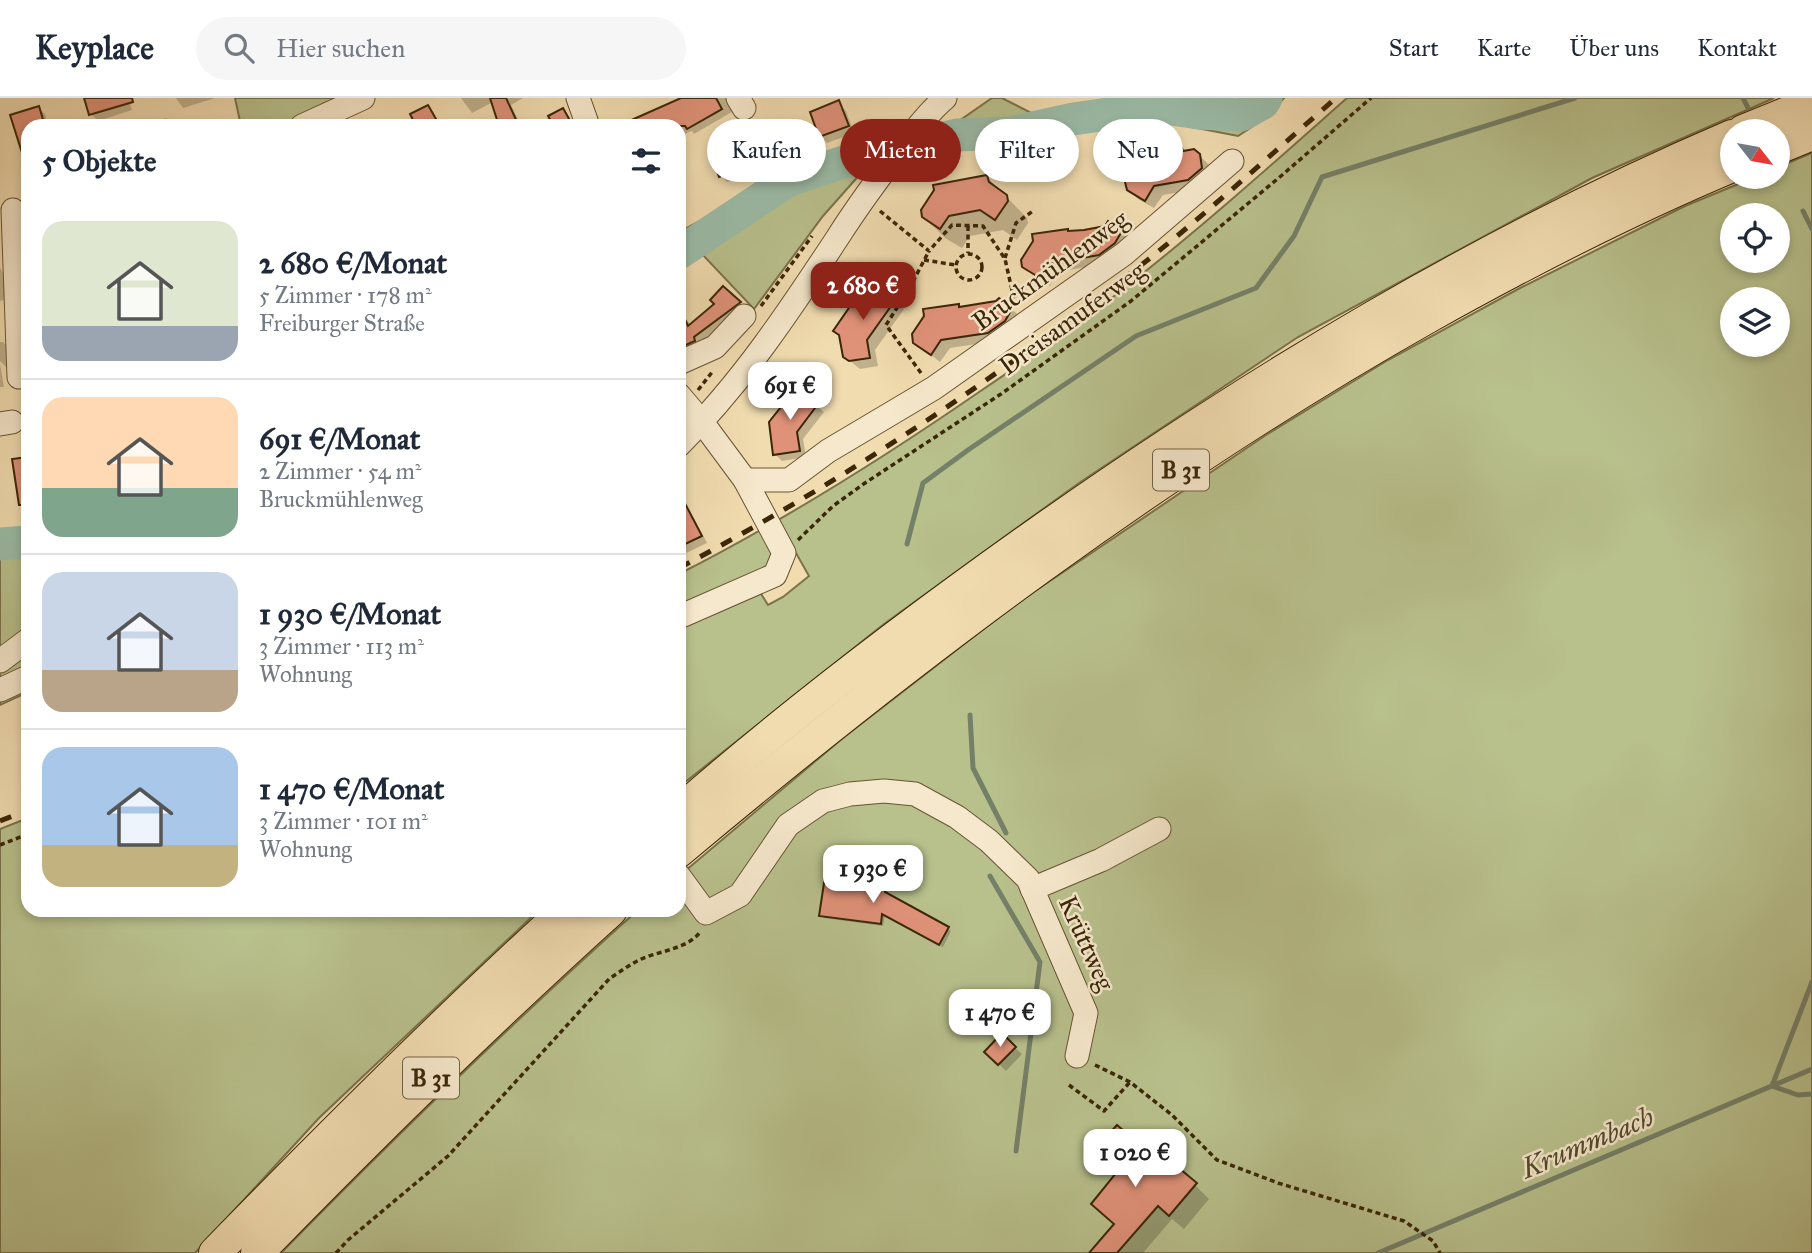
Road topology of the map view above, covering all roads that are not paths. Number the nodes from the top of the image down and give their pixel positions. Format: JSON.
{"nodes":[{"id":1,"x":363,"y":98,"type":"edge"},
{"id":2,"x":578,"y":98,"type":"edge"},
{"id":3,"x":1812,"y":103,"type":"edge"},
{"id":4,"x":937,"y":106,"type":"edge"},
{"id":5,"x":317,"y":119,"type":"edge"},
{"id":6,"x":586,"y":119,"type":"edge"},
{"id":7,"x":1773,"y":119,"type":"edge"},
{"id":8,"x":1812,"y":134,"type":"edge"},
{"id":9,"x":1720,"y":141,"type":"edge"},
{"id":10,"x":1790,"y":143,"type":"edge"},
{"id":11,"x":1232,"y":161,"type":"dead end"},
{"id":12,"x":1720,"y":171,"type":"edge"},
{"id":13,"x":14,"y":209,"type":"edge"},
{"id":14,"x":751,"y":313,"type":"road end"},
{"id":15,"x":686,"y":360,"type":"edge"},
{"id":16,"x":19,"y":377,"type":"dead end"},
{"id":17,"x":686,"y":404,"type":"edge"},
{"id":18,"x":702,"y":422,"type":"junction"},
{"id":19,"x":686,"y":438,"type":"edge"},
{"id":20,"x":745,"y":480,"type":"junction"},
{"id":21,"x":686,"y":614,"type":"edge"},
{"id":22,"x":21,"y":645,"type":"edge"},
{"id":23,"x":0,"y":661,"type":"edge"},
{"id":24,"x":21,"y":680,"type":"edge"},
{"id":25,"x":0,"y":690,"type":"edge"},
{"id":26,"x":686,"y":805,"type":"edge"},
{"id":27,"x":1159,"y":829,"type":"dead end"},
{"id":28,"x":686,"y":845,"type":"edge"},
{"id":29,"x":686,"y":885,"type":"edge"},
{"id":30,"x":1032,"y":889,"type":"junction"},
{"id":31,"x":559,"y":917,"type":"edge"},
{"id":32,"x":603,"y":917,"type":"edge"},
{"id":33,"x":1077,"y":1056,"type":"road end"},
{"id":34,"x":215,"y":1253,"type":"edge"},
{"id":35,"x":257,"y":1253,"type":"edge"}],
"edges":[{"from":1,"to":5,"type":"street"},
{"from":2,"to":6,"type":"street"},
{"from":3,"to":7,"type":"highway"},
{"from":4,"to":18,"type":"street"},
{"from":8,"to":10,"type":"highway"},
{"from":9,"to":26,"type":"highway","number":"B 31"},
{"from":11,"to":20,"type":"street","name":"Bruckmühlenweg"},
{"from":12,"to":28,"type":"highway","number":"B 31"},
{"from":13,"to":16,"type":"street"},
{"from":14,"to":15,"type":"street"},
{"from":17,"to":18,"type":"street"},
{"from":18,"to":19,"type":"street"},
{"from":18,"to":20,"type":"street"},
{"from":20,"to":21,"type":"street"},
{"from":22,"to":23,"type":"street"},
{"from":24,"to":25,"type":"street"},
{"from":27,"to":30,"type":"street"},
{"from":29,"to":30,"type":"street","name":"Krüttweg"},
{"from":30,"to":33,"type":"street","name":"Krüttweg"},
{"from":31,"to":34,"type":"highway","number":"B 31"},
{"from":32,"to":35,"type":"highway","number":"B 31"}]}
